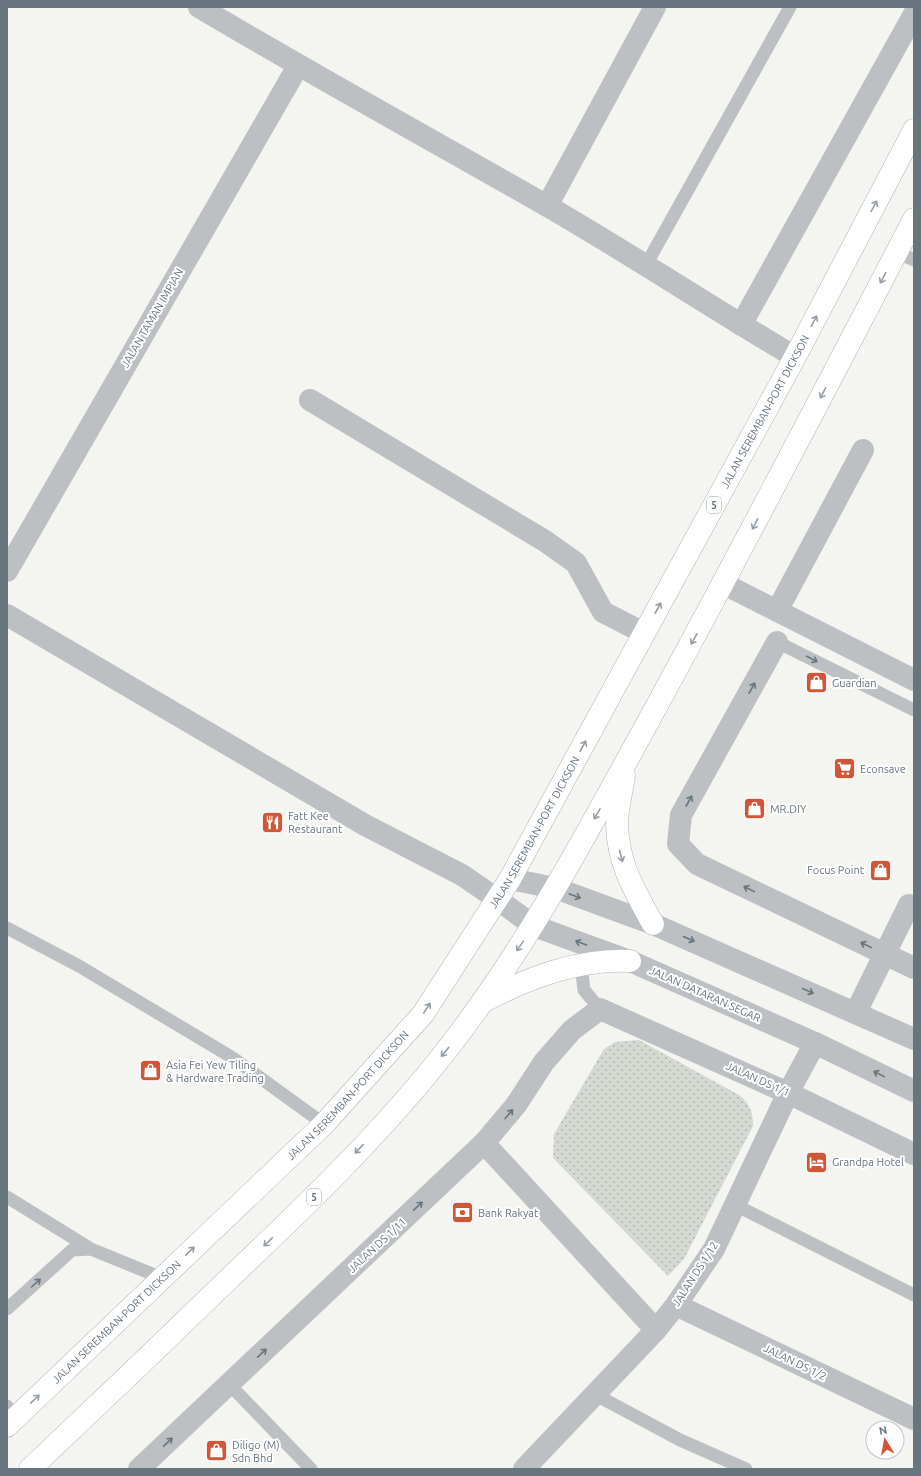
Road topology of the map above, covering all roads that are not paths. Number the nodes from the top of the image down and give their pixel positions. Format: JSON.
{"nodes":[{"id":1,"x":199,"y":7,"type":"edge"},
{"id":2,"x":655,"y":7,"type":"edge"},
{"id":3,"x":790,"y":7,"type":"edge"},
{"id":4,"x":914,"y":14,"type":"edge"},
{"id":5,"x":298,"y":66,"type":"junction"},
{"id":6,"x":914,"y":130,"type":"edge"},
{"id":7,"x":547,"y":206,"type":"junction"},
{"id":8,"x":914,"y":219,"type":"edge"},
{"id":9,"x":905,"y":256,"type":"edge"},
{"id":10,"x":646,"y":265,"type":"junction"},
{"id":11,"x":741,"y":325,"type":"junction"},
{"id":12,"x":795,"y":357,"type":"junction"},
{"id":13,"x":310,"y":400,"type":"dead end"},
{"id":14,"x":863,"y":450,"type":"dead end"},
{"id":15,"x":7,"y":570,"type":"edge"},
{"id":16,"x":724,"y":584,"type":"junction"},
{"id":17,"x":777,"y":611,"type":"junction"},
{"id":18,"x":7,"y":615,"type":"edge"},
{"id":19,"x":644,"y":633,"type":"junction"},
{"id":20,"x":777,"y":642,"type":"joint"},
{"id":21,"x":914,"y":680,"type":"edge"},
{"id":22,"x":914,"y":710,"type":"edge"},
{"id":23,"x":626,"y":762,"type":"junction"},
{"id":24,"x":462,"y":875,"type":"junction"},
{"id":25,"x":510,"y":879,"type":"junction"},
{"id":26,"x":555,"y":888,"type":"junction"},
{"id":27,"x":497,"y":899,"type":"junction"},
{"id":28,"x":911,"y":900,"type":"edge"},
{"id":29,"x":653,"y":924,"type":"junction"},
{"id":30,"x":534,"y":926,"type":"junction"},
{"id":31,"x":7,"y":928,"type":"edge"},
{"id":32,"x":886,"y":954,"type":"junction"},
{"id":33,"x":630,"y":961,"type":"junction"},
{"id":34,"x":581,"y":964,"type":"junction"},
{"id":35,"x":914,"y":968,"type":"edge"},
{"id":36,"x":481,"y":1003,"type":"junction"},
{"id":37,"x":600,"y":1009,"type":"junction"},
{"id":38,"x":856,"y":1012,"type":"junction"},
{"id":39,"x":914,"y":1039,"type":"edge"},
{"id":40,"x":815,"y":1043,"type":"junction"},
{"id":41,"x":914,"y":1091,"type":"edge"},
{"id":42,"x":788,"y":1093,"type":"junction"},
{"id":43,"x":324,"y":1124,"type":"junction"},
{"id":44,"x":484,"y":1144,"type":"junction"},
{"id":45,"x":914,"y":1154,"type":"edge"},
{"id":46,"x":7,"y":1197,"type":"edge"},
{"id":47,"x":735,"y":1205,"type":"junction"},
{"id":48,"x":92,"y":1249,"type":"junction"},
{"id":49,"x":162,"y":1278,"type":"junction"},
{"id":50,"x":914,"y":1295,"type":"edge"},
{"id":51,"x":676,"y":1305,"type":"junction"},
{"id":52,"x":7,"y":1310,"type":"edge"},
{"id":53,"x":656,"y":1330,"type":"junction"},
{"id":54,"x":229,"y":1384,"type":"junction"},
{"id":55,"x":596,"y":1395,"type":"junction"},
{"id":56,"x":9,"y":1417,"type":"edge"},
{"id":57,"x":914,"y":1419,"type":"edge"},
{"id":58,"x":30,"y":1469,"type":"edge"},
{"id":59,"x":139,"y":1469,"type":"edge"},
{"id":60,"x":311,"y":1469,"type":"edge"},
{"id":61,"x":524,"y":1469,"type":"edge"},
{"id":62,"x":746,"y":1469,"type":"edge"}],
"edges":[{"from":1,"to":5,"type":"street"},
{"from":2,"to":7,"type":"street"},
{"from":3,"to":10,"type":"lane"},
{"from":4,"to":11,"type":"street"},
{"from":5,"to":7,"type":"street"},
{"from":5,"to":15,"type":"street","name":"JALAN TAMAN IMPIAN"},
{"from":12,"to":6,"type":"highway","name":"JALAN SEREMBAN-PORT DICKSON","number":"5","one_way":true},
{"from":7,"to":10,"type":"street"},
{"from":8,"to":9,"type":"highway","number":"5"},
{"from":9,"to":16,"type":"highway","number":"5","one_way":true},
{"from":10,"to":11,"type":"street"},
{"from":11,"to":12,"type":"street"},
{"from":19,"to":12,"type":"highway","name":"JALAN SEREMBAN-PORT DICKSON","number":"5","one_way":true},
{"from":13,"to":19,"type":"street"},
{"from":14,"to":17,"type":"street"},
{"from":16,"to":17,"type":"street"},
{"from":16,"to":23,"type":"highway","number":"5","one_way":true},
{"from":17,"to":21,"type":"street"},
{"from":18,"to":24,"type":"street","name":"JALAN DATARAN SEGAR"},
{"from":25,"to":19,"type":"highway","name":"JALAN SEREMBAN-PORT DICKSON","number":"5","one_way":true},
{"from":20,"to":22,"type":"lane","one_way":true},
{"from":32,"to":20,"type":"street","one_way":true},
{"from":23,"to":26,"type":"highway","number":"5","one_way":true},
{"from":23,"to":29,"type":"highway","one_way":true},
{"from":24,"to":25,"type":"street"},
{"from":24,"to":27,"type":"street","name":"JALAN DATARAN SEGAR"},
{"from":25,"to":26,"type":"street"},
{"from":25,"to":27,"type":"highway","name":"JALAN SEREMBAN-PORT DICKSON","number":"5"},
{"from":26,"to":29,"type":"street","one_way":true},
{"from":26,"to":30,"type":"highway","number":"5"},
{"from":27,"to":30,"type":"street","name":"JALAN DATARAN SEGAR"},
{"from":43,"to":27,"type":"highway","name":"JALAN SEREMBAN-PORT DICKSON","number":"5","one_way":true},
{"from":28,"to":32,"type":"street"},
{"from":29,"to":38,"type":"street","one_way":true},
{"from":33,"to":30,"type":"street","name":"JALAN DATARAN SEGAR","one_way":true},
{"from":30,"to":36,"type":"highway","number":"5","one_way":true},
{"from":31,"to":43,"type":"lane"},
{"from":32,"to":35,"type":"street"},
{"from":32,"to":38,"type":"street"},
{"from":33,"to":34,"type":"highway"},
{"from":33,"to":40,"type":"street","name":"JALAN DATARAN SEGAR"},
{"from":34,"to":36,"type":"highway"},
{"from":34,"to":37,"type":"lane"},
{"from":36,"to":58,"type":"highway","number":"5","one_way":true},
{"from":37,"to":42,"type":"street","name":"JALAN DS 1/1"},
{"from":44,"to":37,"type":"street","name":"JALAN DS 1/11","one_way":true},
{"from":38,"to":39,"type":"street"},
{"from":41,"to":40,"type":"street","name":"JALAN DATARAN SEGAR","one_way":true},
{"from":40,"to":42,"type":"street","name":"JALAN DS 1/12"},
{"from":42,"to":45,"type":"street","name":"JALAN DS 1/1"},
{"from":42,"to":47,"type":"street","name":"JALAN DS 1/12"},
{"from":49,"to":43,"type":"highway","name":"JALAN SEREMBAN-PORT DICKSON","number":"5","one_way":true},
{"from":44,"to":53,"type":"street"},
{"from":54,"to":44,"type":"street","name":"JALAN DS 1/11","one_way":true},
{"from":46,"to":48,"type":"lane"},
{"from":47,"to":50,"type":"lane"},
{"from":47,"to":51,"type":"street","name":"JALAN DS 1/12"},
{"from":48,"to":49,"type":"lane"},
{"from":52,"to":48,"type":"lane","one_way":true},
{"from":56,"to":49,"type":"highway","name":"JALAN SEREMBAN-PORT DICKSON","number":"5","one_way":true},
{"from":51,"to":53,"type":"street","name":"JALAN DS 1/12"},
{"from":51,"to":57,"type":"street","name":"JALAN DS 1/2"},
{"from":53,"to":55,"type":"street","name":"JALAN DS 1/12"},
{"from":59,"to":54,"type":"street","name":"JALAN DS 1/11","one_way":true},
{"from":54,"to":60,"type":"lane"},
{"from":55,"to":61,"type":"street","name":"JALAN DS 1/12"},
{"from":55,"to":62,"type":"lane"}]}
